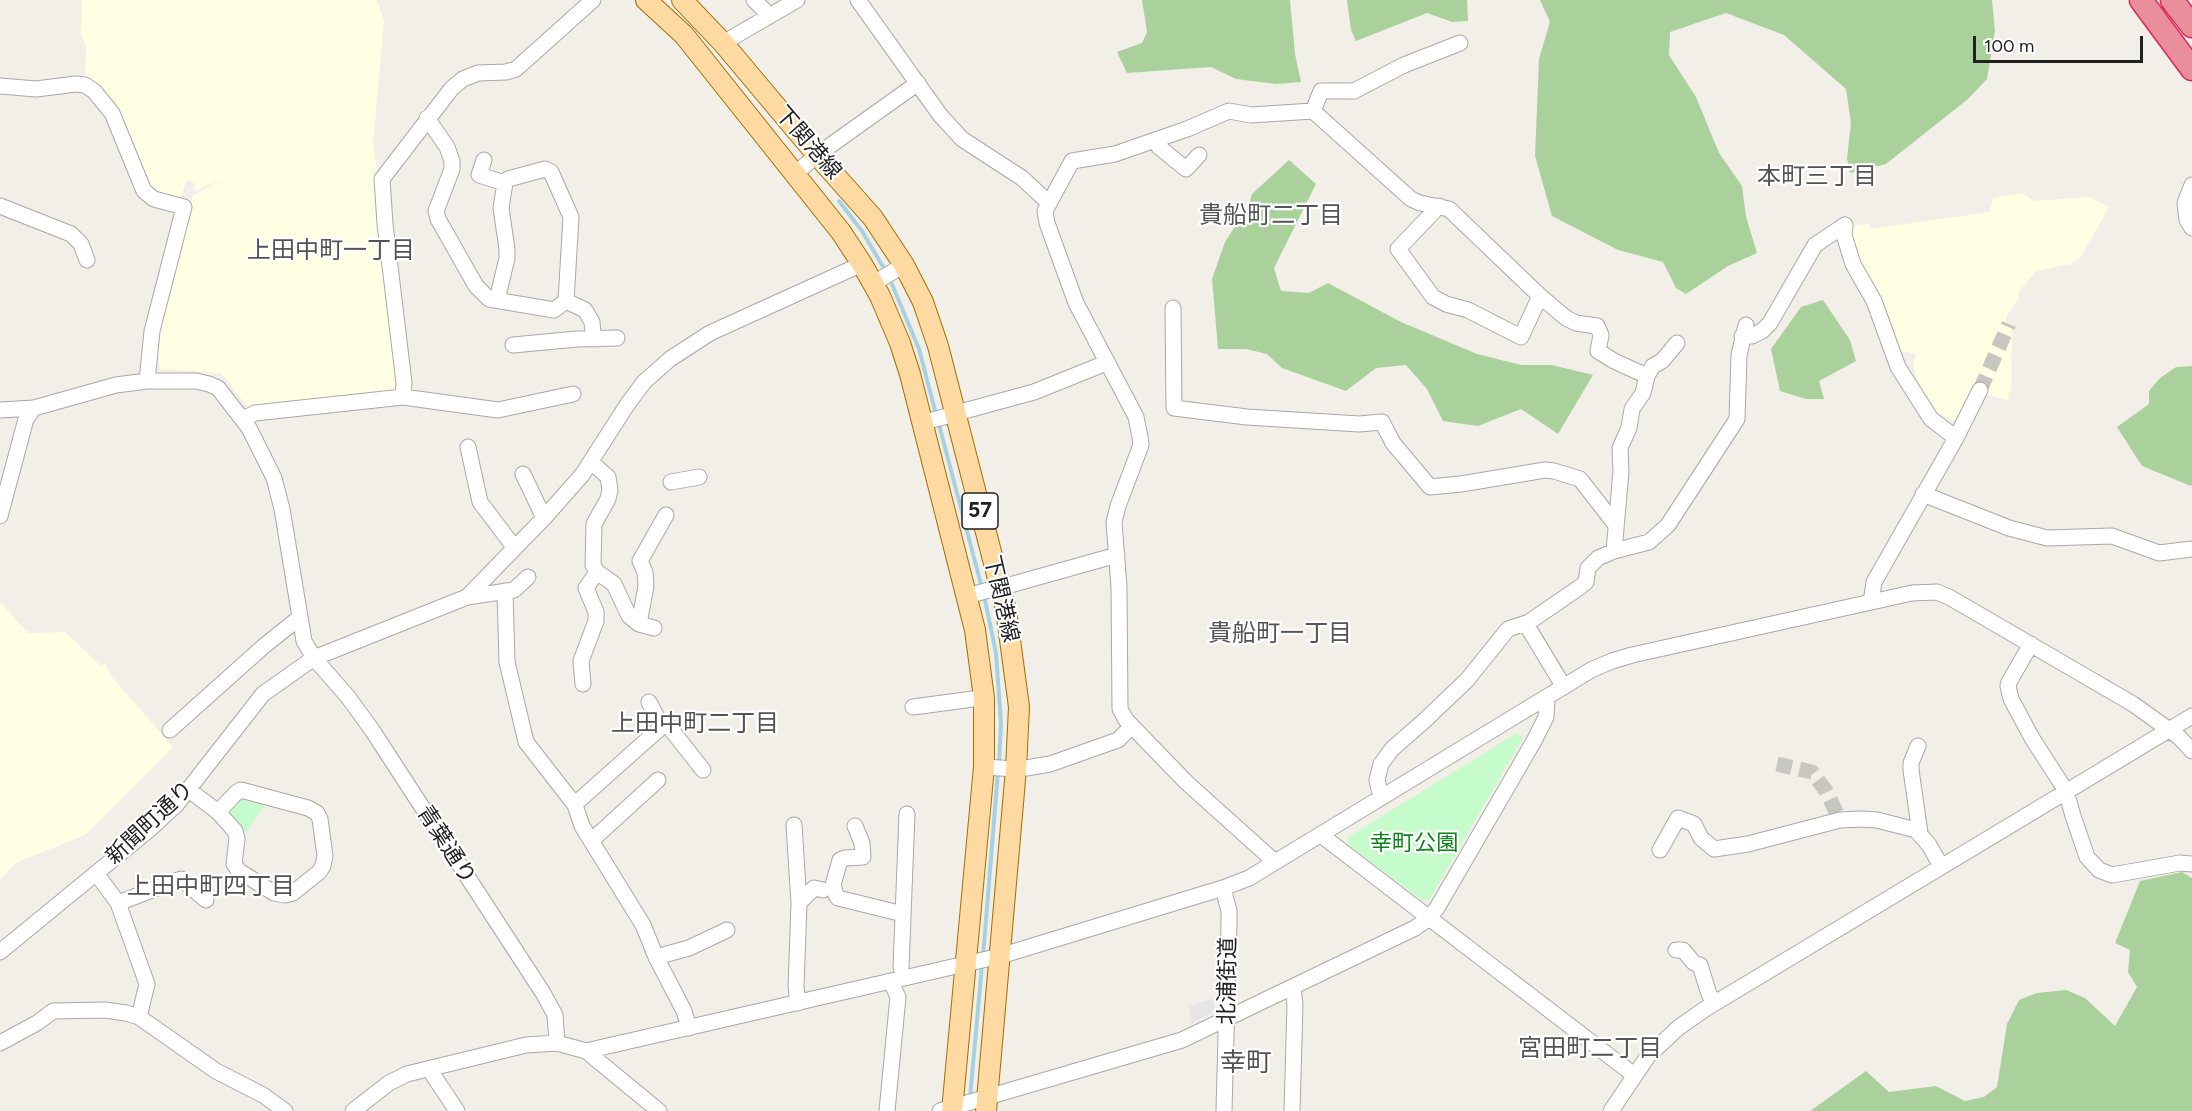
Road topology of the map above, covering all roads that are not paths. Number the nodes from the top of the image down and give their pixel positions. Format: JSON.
{"nodes":[{"id":1,"x":593,"y":0,"type":"edge"},
{"id":2,"x":646,"y":0,"type":"edge"},
{"id":3,"x":682,"y":0,"type":"edge"},
{"id":4,"x":754,"y":0,"type":"edge"},
{"id":5,"x":797,"y":0,"type":"edge"},
{"id":6,"x":858,"y":0,"type":"edge"},
{"id":7,"x":2141,"y":0,"type":"edge"},
{"id":8,"x":2172,"y":0,"type":"edge"},
{"id":9,"x":2189,"y":0,"type":"edge"},
{"id":10,"x":769,"y":15,"type":"junction"},
{"id":11,"x":2192,"y":25,"type":"edge"},
{"id":12,"x":1460,"y":42,"type":"dead end"},
{"id":13,"x":723,"y":43,"type":"junction"},
{"id":14,"x":2192,"y":69,"type":"edge"},
{"id":15,"x":918,"y":83,"type":"junction"},
{"id":16,"x":0,"y":86,"type":"edge"},
{"id":17,"x":1313,"y":111,"type":"junction"},
{"id":18,"x":427,"y":118,"type":"junction"},
{"id":19,"x":1155,"y":140,"type":"junction"},
{"id":20,"x":817,"y":155,"type":"junction"},
{"id":21,"x":1199,"y":155,"type":"dead end"},
{"id":22,"x":484,"y":160,"type":"dead end"},
{"id":23,"x":795,"y":174,"type":"junction"},
{"id":24,"x":505,"y":183,"type":"junction"},
{"id":25,"x":2192,"y":185,"type":"edge"},
{"id":26,"x":1049,"y":203,"type":"junction"},
{"id":27,"x":0,"y":206,"type":"edge"},
{"id":28,"x":1439,"y":206,"type":"junction"},
{"id":29,"x":2192,"y":228,"type":"edge"},
{"id":30,"x":87,"y":260,"type":"dead end"},
{"id":31,"x":862,"y":264,"type":"junction"},
{"id":32,"x":889,"y":275,"type":"junction"},
{"id":33,"x":1540,"y":296,"type":"junction"},
{"id":34,"x":497,"y":300,"type":"junction"},
{"id":35,"x":566,"y":301,"type":"junction"},
{"id":36,"x":1173,"y":308,"type":"dead end"},
{"id":37,"x":617,"y":338,"type":"dead end"},
{"id":38,"x":596,"y":339,"type":"junction"},
{"id":39,"x":1677,"y":343,"type":"dead end"},
{"id":40,"x":513,"y":345,"type":"dead end"},
{"id":41,"x":1106,"y":363,"type":"junction"},
{"id":42,"x":1647,"y":376,"type":"junction"},
{"id":43,"x":147,"y":381,"type":"junction"},
{"id":44,"x":1980,"y":390,"type":"tunnel mouth"},
{"id":45,"x":573,"y":394,"type":"dead end"},
{"id":46,"x":403,"y":397,"type":"junction"},
{"id":47,"x":34,"y":408,"type":"junction"},
{"id":48,"x":0,"y":410,"type":"edge"},
{"id":49,"x":955,"y":413,"type":"junction"},
{"id":50,"x":243,"y":419,"type":"junction"},
{"id":51,"x":924,"y":422,"type":"junction"},
{"id":52,"x":1956,"y":438,"type":"junction"},
{"id":53,"x":468,"y":447,"type":"dead end"},
{"id":54,"x":591,"y":462,"type":"junction"},
{"id":55,"x":523,"y":474,"type":"dead end"},
{"id":56,"x":699,"y":477,"type":"dead end"},
{"id":57,"x":671,"y":482,"type":"dead end"},
{"id":58,"x":1923,"y":494,"type":"junction"},
{"id":59,"x":666,"y":515,"type":"dead end"},
{"id":60,"x":0,"y":516,"type":"edge"},
{"id":61,"x":544,"y":518,"type":"junction"},
{"id":62,"x":1615,"y":524,"type":"junction"},
{"id":63,"x":514,"y":547,"type":"junction"},
{"id":64,"x":2192,"y":549,"type":"edge"},
{"id":65,"x":1614,"y":550,"type":"junction"},
{"id":66,"x":1117,"y":555,"type":"junction"},
{"id":67,"x":597,"y":573,"type":"junction"},
{"id":68,"x":528,"y":576,"type":"dead end"},
{"id":69,"x":1000,"y":587,"type":"junction"},
{"id":70,"x":505,"y":591,"type":"junction"},
{"id":71,"x":970,"y":595,"type":"junction"},
{"id":72,"x":466,"y":597,"type":"junction"},
{"id":73,"x":1871,"y":602,"type":"junction"},
{"id":74,"x":299,"y":618,"type":"junction"},
{"id":75,"x":1529,"y":622,"type":"junction"},
{"id":76,"x":2031,"y":644,"type":"junction"},
{"id":77,"x":314,"y":658,"type":"junction"},
{"id":78,"x":584,"y":684,"type":"dead end"},
{"id":79,"x":1564,"y":687,"type":"junction"},
{"id":80,"x":1546,"y":698,"type":"junction"},
{"id":81,"x":973,"y":699,"type":"dead end"},
{"id":82,"x":649,"y":702,"type":"dead end"},
{"id":83,"x":913,"y":707,"type":"dead end"},
{"id":84,"x":2192,"y":716,"type":"edge"},
{"id":85,"x":1132,"y":726,"type":"junction"},
{"id":86,"x":662,"y":727,"type":"junction"},
{"id":87,"x":2170,"y":729,"type":"junction"},
{"id":88,"x":170,"y":730,"type":"dead end"},
{"id":89,"x":1918,"y":746,"type":"dead end"},
{"id":90,"x":2192,"y":751,"type":"edge"},
{"id":91,"x":1005,"y":768,"type":"junction"},
{"id":92,"x":703,"y":770,"type":"dead end"},
{"id":93,"x":658,"y":780,"type":"dead end"},
{"id":94,"x":189,"y":790,"type":"junction"},
{"id":95,"x":2066,"y":791,"type":"junction"},
{"id":96,"x":1381,"y":798,"type":"junction"},
{"id":97,"x":575,"y":804,"type":"junction"},
{"id":98,"x":218,"y":812,"type":"junction"},
{"id":99,"x":907,"y":814,"type":"dead end"},
{"id":100,"x":794,"y":825,"type":"dead end"},
{"id":101,"x":855,"y":826,"type":"dead end"},
{"id":102,"x":1920,"y":833,"type":"junction"},
{"id":103,"x":1321,"y":835,"type":"junction"},
{"id":104,"x":591,"y":841,"type":"junction"},
{"id":105,"x":1660,"y":850,"type":"dead end"},
{"id":106,"x":1275,"y":862,"type":"junction"},
{"id":107,"x":2192,"y":864,"type":"edge"},
{"id":108,"x":1941,"y":866,"type":"junction"},
{"id":109,"x":96,"y":873,"type":"junction"},
{"id":110,"x":1223,"y":888,"type":"junction"},
{"id":111,"x":823,"y":891,"type":"dead end"},
{"id":112,"x":206,"y":900,"type":"dead end"},
{"id":113,"x":118,"y":903,"type":"junction"},
{"id":114,"x":799,"y":903,"type":"junction"},
{"id":115,"x":903,"y":914,"type":"junction"},
{"id":116,"x":1428,"y":919,"type":"junction"},
{"id":117,"x":727,"y":930,"type":"dead end"},
{"id":118,"x":1676,"y":950,"type":"dead end"},
{"id":119,"x":0,"y":952,"type":"edge"},
{"id":120,"x":656,"y":957,"type":"junction"},
{"id":121,"x":983,"y":961,"type":"junction"},
{"id":122,"x":901,"y":968,"type":"dead end"},
{"id":123,"x":891,"y":982,"type":"junction"},
{"id":124,"x":1293,"y":987,"type":"junction"},
{"id":125,"x":798,"y":1003,"type":"junction"},
{"id":126,"x":1715,"y":1003,"type":"junction"},
{"id":127,"x":139,"y":1017,"type":"junction"},
{"id":128,"x":1227,"y":1018,"type":"junction"},
{"id":129,"x":689,"y":1028,"type":"junction"},
{"id":130,"x":0,"y":1043,"type":"edge"},
{"id":131,"x":557,"y":1043,"type":"junction"},
{"id":132,"x":586,"y":1051,"type":"junction"},
{"id":133,"x":429,"y":1069,"type":"junction"},
{"id":134,"x":1634,"y":1075,"type":"junction"},
{"id":135,"x":984,"y":1102,"type":"edge"},
{"id":136,"x":951,"y":1108,"type":"edge"},
{"id":137,"x":653,"y":1109,"type":"edge"},
{"id":138,"x":285,"y":1111,"type":"edge"},
{"id":139,"x":353,"y":1111,"type":"edge"},
{"id":140,"x":457,"y":1111,"type":"edge"},
{"id":141,"x":887,"y":1111,"type":"edge"},
{"id":142,"x":1224,"y":1111,"type":"edge"},
{"id":143,"x":1292,"y":1111,"type":"edge"},
{"id":144,"x":1611,"y":1111,"type":"edge"}],
"edges":[{"from":1,"to":18,"type":"street"},
{"from":2,"to":23,"type":"main road","name":"下関港線","number":"57"},
{"from":3,"to":13,"type":"main road","name":"下関港線","number":"57"},
{"from":4,"to":10,"type":"street"},
{"from":5,"to":10,"type":"street"},
{"from":6,"to":15,"type":"street"},
{"from":7,"to":14,"type":"highway"},
{"from":8,"to":11,"type":"highway"},
{"from":9,"to":11,"type":"street"},
{"from":10,"to":13,"type":"street"},
{"from":12,"to":17,"type":"street"},
{"from":13,"to":20,"type":"main road","name":"下関港線","number":"57"},
{"from":15,"to":20,"type":"street"},
{"from":15,"to":26,"type":"street"},
{"from":16,"to":43,"type":"street"},
{"from":17,"to":19,"type":"street"},
{"from":17,"to":28,"type":"street"},
{"from":18,"to":34,"type":"street"},
{"from":18,"to":46,"type":"street"},
{"from":19,"to":21,"type":"street"},
{"from":19,"to":26,"type":"street"},
{"from":20,"to":23,"type":"street"},
{"from":20,"to":32,"type":"main road","name":"下関港線","number":"57"},
{"from":22,"to":24,"type":"street"},
{"from":23,"to":31,"type":"main road","name":"下関港線","number":"57"},
{"from":24,"to":34,"type":"street"},
{"from":24,"to":35,"type":"street"},
{"from":25,"to":29,"type":"street"},
{"from":26,"to":41,"type":"street"},
{"from":27,"to":30,"type":"street"},
{"from":28,"to":33,"type":"street"},
{"from":28,"to":33,"type":"street"},
{"from":31,"to":32,"type":"main road","name":"下関港線","number":"57"},
{"from":31,"to":54,"type":"street"},
{"from":32,"to":49,"type":"main road","name":"下関港線","number":"57"},
{"from":32,"to":51,"type":"main road","name":"下関港線","number":"57"},
{"from":33,"to":42,"type":"street"},
{"from":34,"to":35,"type":"street"},
{"from":35,"to":38,"type":"street"},
{"from":36,"to":62,"type":"street"},
{"from":37,"to":38,"type":"street"},
{"from":38,"to":40,"type":"street"},
{"from":39,"to":42,"type":"street"},
{"from":41,"to":49,"type":"street"},
{"from":41,"to":66,"type":"street"},
{"from":42,"to":62,"type":"street"},
{"from":43,"to":47,"type":"street","name":"青葉通り"},
{"from":43,"to":50,"type":"street","name":"青葉通り"},
{"from":44,"to":52,"type":"street"},
{"from":45,"to":46,"type":"street"},
{"from":46,"to":50,"type":"street"},
{"from":47,"to":48,"type":"street","name":"青葉通り"},
{"from":47,"to":60,"type":"street"},
{"from":49,"to":51,"type":"street"},
{"from":49,"to":69,"type":"main road","name":"下関港線","number":"57"},
{"from":50,"to":74,"type":"street","name":"青葉通り"},
{"from":51,"to":71,"type":"main road","name":"下関港線","number":"57"},
{"from":52,"to":58,"type":"street"},
{"from":52,"to":65,"type":"street"},
{"from":53,"to":63,"type":"street"},
{"from":54,"to":61,"type":"street"},
{"from":54,"to":67,"type":"street"},
{"from":55,"to":61,"type":"street"},
{"from":56,"to":57,"type":"street"},
{"from":58,"to":64,"type":"street"},
{"from":58,"to":73,"type":"street"},
{"from":59,"to":67,"type":"street"},
{"from":61,"to":63,"type":"street"},
{"from":62,"to":65,"type":"street"},
{"from":63,"to":72,"type":"street"},
{"from":65,"to":75,"type":"street"},
{"from":66,"to":69,"type":"street"},
{"from":66,"to":85,"type":"street"},
{"from":67,"to":78,"type":"street"},
{"from":68,"to":70,"type":"street"},
{"from":69,"to":71,"type":"street"},
{"from":69,"to":91,"type":"main road","name":"下関港線","number":"57"},
{"from":70,"to":72,"type":"street"},
{"from":70,"to":97,"type":"street"},
{"from":71,"to":91,"type":"main road","name":"下関港線","number":"57"},
{"from":72,"to":77,"type":"street","name":"新聞町通り"},
{"from":73,"to":76,"type":"street"},
{"from":73,"to":79,"type":"street"},
{"from":74,"to":77,"type":"street","name":"青葉通り"},
{"from":74,"to":88,"type":"street"},
{"from":75,"to":79,"type":"street"},
{"from":75,"to":96,"type":"street"},
{"from":76,"to":87,"type":"street"},
{"from":76,"to":95,"type":"street"},
{"from":77,"to":94,"type":"street","name":"新聞町通り"},
{"from":77,"to":131,"type":"street","name":"青葉通り"},
{"from":79,"to":80,"type":"street"},
{"from":80,"to":96,"type":"street"},
{"from":80,"to":116,"type":"street"},
{"from":81,"to":83,"type":"street"},
{"from":82,"to":86,"type":"street"},
{"from":84,"to":87,"type":"street"},
{"from":85,"to":91,"type":"street"},
{"from":85,"to":106,"type":"street"},
{"from":86,"to":92,"type":"street"},
{"from":86,"to":97,"type":"street"},
{"from":87,"to":90,"type":"street"},
{"from":87,"to":95,"type":"street"},
{"from":89,"to":102,"type":"street"},
{"from":91,"to":121,"type":"main road","name":"下関港線","number":"57"},
{"from":91,"to":121,"type":"main road","name":"下関港線","number":"57"},
{"from":93,"to":104,"type":"street"},
{"from":94,"to":98,"type":"street"},
{"from":94,"to":109,"type":"street","name":"新聞町通り"},
{"from":95,"to":107,"type":"street"},
{"from":95,"to":108,"type":"street"},
{"from":96,"to":103,"type":"street"},
{"from":97,"to":104,"type":"street"},
{"from":98,"to":98,"type":"street"},
{"from":99,"to":115,"type":"street"},
{"from":100,"to":114,"type":"street"},
{"from":101,"to":115,"type":"street"},
{"from":102,"to":105,"type":"street"},
{"from":102,"to":108,"type":"street"},
{"from":103,"to":106,"type":"street"},
{"from":103,"to":116,"type":"street"},
{"from":104,"to":120,"type":"street"},
{"from":106,"to":110,"type":"street"},
{"from":108,"to":126,"type":"street"},
{"from":109,"to":113,"type":"street"},
{"from":109,"to":119,"type":"street","name":"新聞町通り"},
{"from":110,"to":121,"type":"street"},
{"from":110,"to":128,"type":"street","name":"北浦街道"},
{"from":111,"to":114,"type":"street"},
{"from":112,"to":113,"type":"street"},
{"from":113,"to":127,"type":"street"},
{"from":114,"to":125,"type":"street"},
{"from":115,"to":122,"type":"street"},
{"from":116,"to":124,"type":"street"},
{"from":116,"to":134,"type":"street"},
{"from":117,"to":120,"type":"street"},
{"from":118,"to":126,"type":"street"},
{"from":120,"to":129,"type":"street"},
{"from":121,"to":123,"type":"street"},
{"from":121,"to":135,"type":"main road","name":"下関港線","number":"57"},
{"from":121,"to":136,"type":"main road","name":"下関港線","number":"57"},
{"from":123,"to":125,"type":"street"},
{"from":123,"to":141,"type":"street"},
{"from":124,"to":128,"type":"street"},
{"from":124,"to":143,"type":"street"},
{"from":125,"to":129,"type":"street"},
{"from":126,"to":134,"type":"street"},
{"from":127,"to":130,"type":"street"},
{"from":127,"to":138,"type":"street"},
{"from":128,"to":135,"type":"street"},
{"from":128,"to":142,"type":"street","name":"北浦街道"},
{"from":129,"to":132,"type":"street"},
{"from":131,"to":132,"type":"street"},
{"from":131,"to":133,"type":"street"},
{"from":132,"to":137,"type":"street"},
{"from":133,"to":139,"type":"street"},
{"from":133,"to":140,"type":"street"},
{"from":134,"to":144,"type":"street"},
{"from":135,"to":136,"type":"street"}]}
